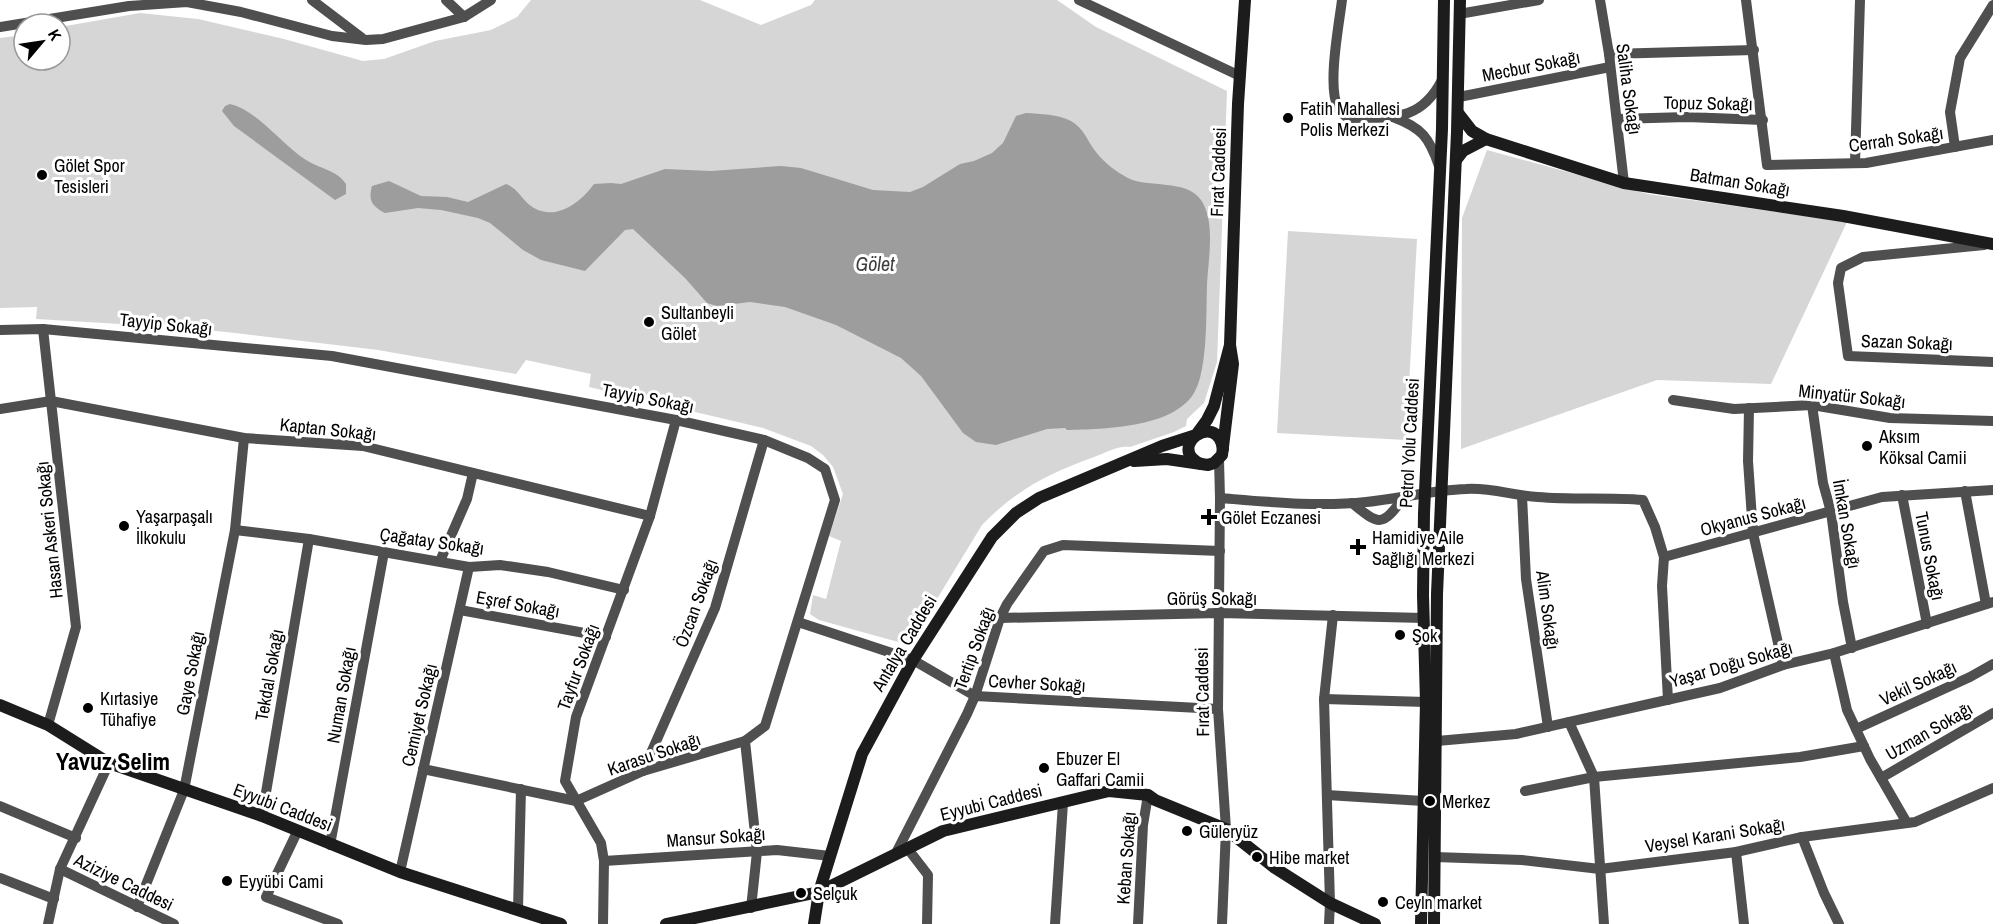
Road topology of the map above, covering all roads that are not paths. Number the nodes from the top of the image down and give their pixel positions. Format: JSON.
{"nodes":[{"id":1,"x":312,"y":0,"type":"edge"},
{"id":2,"x":446,"y":0,"type":"edge"},
{"id":3,"x":491,"y":0,"type":"edge"},
{"id":4,"x":1079,"y":0,"type":"edge"},
{"id":5,"x":1245,"y":0,"type":"edge"},
{"id":6,"x":1342,"y":0,"type":"edge"},
{"id":7,"x":1444,"y":0,"type":"edge"},
{"id":8,"x":1460,"y":0,"type":"edge"},
{"id":9,"x":1539,"y":0,"type":"edge"},
{"id":10,"x":1600,"y":0,"type":"edge"},
{"id":11,"x":1746,"y":0,"type":"edge"},
{"id":12,"x":1860,"y":0,"type":"edge"},
{"id":13,"x":1993,"y":5,"type":"edge"},
{"id":14,"x":1459,"y":14,"type":"junction"},
{"id":15,"x":464,"y":17,"type":"junction"},
{"id":16,"x":0,"y":27,"type":"edge"},
{"id":17,"x":366,"y":40,"type":"junction"},
{"id":18,"x":1754,"y":50,"type":"junction"},
{"id":19,"x":1609,"y":54,"type":"junction"},
{"id":20,"x":1610,"y":68,"type":"junction"},
{"id":21,"x":1240,"y":76,"type":"junction"},
{"id":22,"x":1443,"y":78,"type":"junction"},
{"id":23,"x":1459,"y":97,"type":"junction"},
{"id":24,"x":1458,"y":112,"type":"junction"},
{"id":25,"x":1392,"y":117,"type":"junction"},
{"id":26,"x":1617,"y":119,"type":"junction"},
{"id":27,"x":1762,"y":120,"type":"junction"},
{"id":28,"x":1486,"y":139,"type":"junction"},
{"id":29,"x":1993,"y":140,"type":"edge"},
{"id":30,"x":1955,"y":147,"type":"junction"},
{"id":31,"x":1456,"y":160,"type":"junction"},
{"id":32,"x":1855,"y":163,"type":"junction"},
{"id":33,"x":1440,"y":170,"type":"junction"},
{"id":34,"x":1624,"y":183,"type":"junction"},
{"id":35,"x":1993,"y":244,"type":"edge"},
{"id":36,"x":43,"y":329,"type":"junction"},
{"id":37,"x":0,"y":330,"type":"edge"},
{"id":38,"x":1230,"y":345,"type":"junction"},
{"id":39,"x":1993,"y":362,"type":"edge"},
{"id":40,"x":1673,"y":400,"type":"dead end"},
{"id":41,"x":51,"y":401,"type":"junction"},
{"id":42,"x":1812,"y":405,"type":"junction"},
{"id":43,"x":1749,"y":408,"type":"junction"},
{"id":44,"x":0,"y":409,"type":"edge"},
{"id":45,"x":676,"y":420,"type":"junction"},
{"id":46,"x":1993,"y":420,"type":"edge"},
{"id":47,"x":1196,"y":435,"type":"junction"},
{"id":48,"x":244,"y":438,"type":"junction"},
{"id":49,"x":764,"y":440,"type":"junction"},
{"id":50,"x":1221,"y":454,"type":"junction"},
{"id":51,"x":1128,"y":462,"type":"junction"},
{"id":52,"x":1202,"y":465,"type":"junction"},
{"id":53,"x":473,"y":473,"type":"junction"},
{"id":54,"x":1993,"y":490,"type":"edge"},
{"id":55,"x":1965,"y":491,"type":"junction"},
{"id":56,"x":1902,"y":495,"type":"junction"},
{"id":57,"x":1522,"y":496,"type":"junction"},
{"id":58,"x":1404,"y":497,"type":"junction"},
{"id":59,"x":1220,"y":498,"type":"junction"},
{"id":60,"x":1352,"y":503,"type":"junction"},
{"id":61,"x":1831,"y":512,"type":"junction"},
{"id":62,"x":650,"y":516,"type":"junction"},
{"id":63,"x":235,"y":530,"type":"junction"},
{"id":64,"x":1753,"y":533,"type":"junction"},
{"id":65,"x":309,"y":539,"type":"junction"},
{"id":66,"x":1220,"y":551,"type":"junction"},
{"id":67,"x":384,"y":552,"type":"junction"},
{"id":68,"x":1664,"y":557,"type":"junction"},
{"id":69,"x":440,"y":561,"type":"junction"},
{"id":70,"x":469,"y":567,"type":"junction"},
{"id":71,"x":624,"y":590,"type":"junction"},
{"id":72,"x":1989,"y":603,"type":"edge"},
{"id":73,"x":460,"y":610,"type":"junction"},
{"id":74,"x":1219,"y":613,"type":"junction"},
{"id":75,"x":1333,"y":615,"type":"junction"},
{"id":76,"x":1000,"y":618,"type":"junction"},
{"id":77,"x":1424,"y":618,"type":"junction"},
{"id":78,"x":798,"y":622,"type":"junction"},
{"id":79,"x":1926,"y":624,"type":"junction"},
{"id":80,"x":606,"y":637,"type":"junction"},
{"id":81,"x":1852,"y":648,"type":"junction"},
{"id":82,"x":1834,"y":653,"type":"junction"},
{"id":83,"x":913,"y":660,"type":"junction"},
{"id":84,"x":1993,"y":664,"type":"edge"},
{"id":85,"x":1782,"y":665,"type":"junction"},
{"id":86,"x":975,"y":696,"type":"junction"},
{"id":87,"x":1324,"y":699,"type":"junction"},
{"id":88,"x":1668,"y":700,"type":"junction"},
{"id":89,"x":1426,"y":702,"type":"junction"},
{"id":90,"x":0,"y":705,"type":"edge"},
{"id":91,"x":1218,"y":710,"type":"junction"},
{"id":92,"x":1993,"y":713,"type":"edge"},
{"id":93,"x":1569,"y":722,"type":"junction"},
{"id":94,"x":48,"y":725,"type":"junction"},
{"id":95,"x":1548,"y":727,"type":"junction"},
{"id":96,"x":1856,"y":729,"type":"junction"},
{"id":97,"x":745,"y":741,"type":"junction"},
{"id":98,"x":1437,"y":741,"type":"junction"},
{"id":99,"x":1864,"y":746,"type":"junction"},
{"id":100,"x":110,"y":764,"type":"junction"},
{"id":101,"x":423,"y":769,"type":"junction"},
{"id":102,"x":643,"y":771,"type":"junction"},
{"id":103,"x":1594,"y":777,"type":"junction"},
{"id":104,"x":1881,"y":778,"type":"junction"},
{"id":105,"x":1993,"y":788,"type":"edge"},
{"id":106,"x":521,"y":789,"type":"junction"},
{"id":107,"x":183,"y":790,"type":"junction"},
{"id":108,"x":1525,"y":791,"type":"dead end"},
{"id":109,"x":1148,"y":795,"type":"junction"},
{"id":110,"x":1327,"y":795,"type":"junction"},
{"id":111,"x":576,"y":801,"type":"junction"},
{"id":112,"x":1423,"y":801,"type":"junction"},
{"id":113,"x":1063,"y":802,"type":"junction"},
{"id":114,"x":0,"y":806,"type":"edge"},
{"id":115,"x":262,"y":816,"type":"junction"},
{"id":116,"x":1907,"y":824,"type":"junction"},
{"id":117,"x":1226,"y":829,"type":"junction"},
{"id":118,"x":298,"y":830,"type":"junction"},
{"id":119,"x":1802,"y":837,"type":"junction"},
{"id":120,"x":76,"y":838,"type":"junction"},
{"id":121,"x":330,"y":844,"type":"junction"},
{"id":122,"x":908,"y":849,"type":"junction"},
{"id":123,"x":757,"y":852,"type":"junction"},
{"id":124,"x":1736,"y":852,"type":"junction"},
{"id":125,"x":895,"y":855,"type":"junction"},
{"id":126,"x":830,"y":856,"type":"junction"},
{"id":127,"x":1435,"y":857,"type":"junction"},
{"id":128,"x":604,"y":861,"type":"junction"},
{"id":129,"x":60,"y":869,"type":"junction"},
{"id":130,"x":1600,"y":869,"type":"junction"},
{"id":131,"x":400,"y":872,"type":"junction"},
{"id":132,"x":0,"y":878,"type":"edge"},
{"id":133,"x":819,"y":892,"type":"junction"},
{"id":134,"x":54,"y":899,"type":"junction"},
{"id":135,"x":1330,"y":903,"type":"junction"},
{"id":136,"x":137,"y":907,"type":"junction"},
{"id":137,"x":751,"y":908,"type":"junction"},
{"id":138,"x":518,"y":909,"type":"junction"},
{"id":139,"x":48,"y":924,"type":"edge"},
{"id":140,"x":174,"y":924,"type":"edge"},
{"id":141,"x":338,"y":924,"type":"edge"},
{"id":142,"x":561,"y":924,"type":"edge"},
{"id":143,"x":603,"y":924,"type":"edge"},
{"id":144,"x":666,"y":924,"type":"edge"},
{"id":145,"x":814,"y":924,"type":"edge"},
{"id":146,"x":927,"y":924,"type":"edge"},
{"id":147,"x":1055,"y":924,"type":"edge"},
{"id":148,"x":1138,"y":924,"type":"edge"},
{"id":149,"x":1222,"y":924,"type":"edge"},
{"id":150,"x":1329,"y":924,"type":"edge"},
{"id":151,"x":1375,"y":924,"type":"edge"},
{"id":152,"x":1421,"y":924,"type":"edge"},
{"id":153,"x":1434,"y":924,"type":"edge"},
{"id":154,"x":1604,"y":924,"type":"edge"},
{"id":155,"x":1744,"y":924,"type":"edge"},
{"id":156,"x":1839,"y":924,"type":"edge"}],
"edges":[{"from":1,"to":17,"type":"street"},
{"from":2,"to":15,"type":"street"},
{"from":3,"to":15,"type":"street"},
{"from":4,"to":21,"type":"street"},
{"from":5,"to":21,"type":"street","name":"Fırat Caddesi"},
{"from":6,"to":25,"type":"street"},
{"from":7,"to":22,"type":"street","name":"Petrol Yolu Caddesi"},
{"from":8,"to":14,"type":"street","name":"Petrol Yolu Caddesi"},
{"from":9,"to":14,"type":"street"},
{"from":10,"to":19,"type":"street","name":"Saliha Sokağı"},
{"from":11,"to":18,"type":"street"},
{"from":12,"to":32,"type":"street"},
{"from":13,"to":30,"type":"street"},
{"from":14,"to":23,"type":"street","name":"Petrol Yolu Caddesi"},
{"from":15,"to":17,"type":"street"},
{"from":16,"to":17,"type":"street"},
{"from":18,"to":19,"type":"street"},
{"from":18,"to":27,"type":"street"},
{"from":19,"to":20,"type":"street","name":"Saliha Sokağı"},
{"from":20,"to":23,"type":"street","name":"Mecbur Sokağı"},
{"from":20,"to":26,"type":"street","name":"Saliha Sokağı"},
{"from":21,"to":38,"type":"street","name":"Fırat Caddesi"},
{"from":22,"to":25,"type":"street"},
{"from":22,"to":33,"type":"street","name":"Petrol Yolu Caddesi"},
{"from":23,"to":24,"type":"street","name":"Petrol Yolu Caddesi"},
{"from":24,"to":28,"type":"street"},
{"from":24,"to":31,"type":"street","name":"Petrol Yolu Caddesi"},
{"from":25,"to":33,"type":"street"},
{"from":26,"to":27,"type":"street","name":"Topuz Sokağı"},
{"from":26,"to":34,"type":"street","name":"Saliha Sokağı"},
{"from":27,"to":32,"type":"street","name":"Cerrah Sokağı"},
{"from":28,"to":31,"type":"street"},
{"from":28,"to":34,"type":"street","name":"Batman Sokağı"},
{"from":29,"to":30,"type":"street","name":"Cerrah Sokağı"},
{"from":30,"to":32,"type":"street","name":"Cerrah Sokağı"},
{"from":31,"to":98,"type":"street","name":"Petrol Yolu Caddesi"},
{"from":33,"to":77,"type":"street","name":"Petrol Yolu Caddesi"},
{"from":34,"to":35,"type":"street","name":"Batman Sokağı"},
{"from":35,"to":39,"type":"street","name":"Sazan Sokağı"},
{"from":36,"to":37,"type":"street","name":"Tayyip Sokağı"},
{"from":36,"to":41,"type":"street","name":"Hasan Askeri Sokağı"},
{"from":36,"to":45,"type":"street","name":"Tayyip Sokağı"},
{"from":38,"to":47,"type":"street"},
{"from":38,"to":50,"type":"street"},
{"from":40,"to":43,"type":"street","name":"Minyatür Sokağı"},
{"from":41,"to":44,"type":"street","name":"Kaptan Sokağı"},
{"from":41,"to":48,"type":"street","name":"Kaptan Sokağı"},
{"from":41,"to":94,"type":"street","name":"Hasan Askeri Sokağı"},
{"from":42,"to":43,"type":"street","name":"Minyatür Sokağı"},
{"from":42,"to":46,"type":"street","name":"Minyatür Sokağı"},
{"from":42,"to":61,"type":"street","name":"İmkan Sokağı"},
{"from":43,"to":64,"type":"street"},
{"from":45,"to":49,"type":"street","name":"Tayyip Sokağı"},
{"from":45,"to":62,"type":"street","name":"Tayfur Sokağı"},
{"from":47,"to":50,"type":"street"},
{"from":47,"to":51,"type":"street"},
{"from":47,"to":52,"type":"street"},
{"from":48,"to":53,"type":"street","name":"Kaptan Sokağı"},
{"from":48,"to":63,"type":"street","name":"Gaye Sokağı"},
{"from":49,"to":78,"type":"street","name":"Tayyip Sokağı"},
{"from":49,"to":102,"type":"street","name":"Özcan Sokağı"},
{"from":50,"to":52,"type":"street"},
{"from":50,"to":59,"type":"street","name":"Fırat Caddesi"},
{"from":51,"to":52,"type":"street"},
{"from":51,"to":83,"type":"street","name":"Antalya Caddesi"},
{"from":53,"to":62,"type":"street","name":"Kaptan Sokağı"},
{"from":53,"to":69,"type":"street"},
{"from":54,"to":55,"type":"street","name":"Okyanus Sokağı"},
{"from":55,"to":56,"type":"street","name":"Okyanus Sokağı"},
{"from":55,"to":72,"type":"street"},
{"from":56,"to":61,"type":"street","name":"Okyanus Sokağı"},
{"from":56,"to":79,"type":"street","name":"Tunus Sokağı"},
{"from":57,"to":58,"type":"street"},
{"from":57,"to":68,"type":"street"},
{"from":57,"to":95,"type":"street","name":"Alim Sokağı"},
{"from":58,"to":60,"type":"street"},
{"from":58,"to":60,"type":"street"},
{"from":59,"to":60,"type":"street"},
{"from":59,"to":66,"type":"street","name":"Fırat Caddesi"},
{"from":61,"to":64,"type":"street","name":"Okyanus Sokağı"},
{"from":61,"to":81,"type":"street","name":"İmkan Sokağı"},
{"from":62,"to":71,"type":"street","name":"Tayfur Sokağı"},
{"from":63,"to":65,"type":"street","name":"Çağatay Sokağı"},
{"from":63,"to":107,"type":"street","name":"Gaye Sokağı"},
{"from":64,"to":68,"type":"street","name":"Okyanus Sokağı"},
{"from":64,"to":85,"type":"street"},
{"from":65,"to":67,"type":"street","name":"Çağatay Sokağı"},
{"from":65,"to":115,"type":"street","name":"Tekdal Sokağı"},
{"from":66,"to":74,"type":"street","name":"Fırat Caddesi"},
{"from":66,"to":76,"type":"street","name":"Tertip Sokağı"},
{"from":67,"to":69,"type":"street","name":"Çağatay Sokağı"},
{"from":67,"to":121,"type":"street","name":"Numan Sokağı"},
{"from":68,"to":88,"type":"street"},
{"from":69,"to":70,"type":"street","name":"Çağatay Sokağı"},
{"from":70,"to":71,"type":"street","name":"Çağatay Sokağı"},
{"from":70,"to":73,"type":"street","name":"Cemiyet Sokağı"},
{"from":71,"to":80,"type":"street","name":"Tayfur Sokağı"},
{"from":72,"to":79,"type":"street","name":"Yaşar Doğu Sokağı"},
{"from":73,"to":80,"type":"street","name":"Eşref Sokağı"},
{"from":73,"to":101,"type":"street","name":"Cemiyet Sokağı"},
{"from":74,"to":75,"type":"street","name":"Görüş Sokağı"},
{"from":74,"to":76,"type":"street","name":"Görüş Sokağı"},
{"from":74,"to":91,"type":"street","name":"Fırat Caddesi"},
{"from":75,"to":77,"type":"street","name":"Görüş Sokağı"},
{"from":75,"to":87,"type":"street"},
{"from":76,"to":86,"type":"street","name":"Tertip Sokağı"},
{"from":77,"to":89,"type":"street","name":"Petrol Yolu Caddesi"},
{"from":78,"to":83,"type":"street","name":"Cevher Sokağı"},
{"from":78,"to":97,"type":"street","name":"Tayyip Sokağı"},
{"from":79,"to":81,"type":"street","name":"Yaşar Doğu Sokağı"},
{"from":80,"to":111,"type":"street","name":"Tayfur Sokağı"},
{"from":81,"to":82,"type":"street","name":"Yaşar Doğu Sokağı"},
{"from":82,"to":85,"type":"street","name":"Yaşar Doğu Sokağı"},
{"from":82,"to":96,"type":"street"},
{"from":83,"to":86,"type":"street","name":"Cevher Sokağı"},
{"from":83,"to":126,"type":"street","name":"Antalya Caddesi"},
{"from":84,"to":96,"type":"street","name":"Vekil Sokağı"},
{"from":85,"to":88,"type":"street","name":"Yaşar Doğu Sokağı"},
{"from":86,"to":91,"type":"street","name":"Cevher Sokağı"},
{"from":86,"to":125,"type":"street","name":"Tertip Sokağı"},
{"from":87,"to":89,"type":"street"},
{"from":87,"to":110,"type":"street"},
{"from":88,"to":93,"type":"street","name":"Yaşar Doğu Sokağı"},
{"from":89,"to":112,"type":"street","name":"Petrol Yolu Caddesi"},
{"from":90,"to":94,"type":"street","name":"Eyyubi Caddesi"},
{"from":91,"to":117,"type":"street","name":"Fırat Caddesi"},
{"from":92,"to":104,"type":"street","name":"Uzman Sokağı"},
{"from":93,"to":95,"type":"street","name":"Yaşar Doğu Sokağı"},
{"from":93,"to":103,"type":"street"},
{"from":94,"to":100,"type":"street","name":"Eyyubi Caddesi"},
{"from":95,"to":98,"type":"street","name":"Yaşar Doğu Sokağı"},
{"from":96,"to":99,"type":"street"},
{"from":97,"to":102,"type":"street","name":"Karasu Sokağı"},
{"from":97,"to":123,"type":"street"},
{"from":98,"to":127,"type":"street","name":"Petrol Yolu Caddesi"},
{"from":99,"to":103,"type":"street"},
{"from":99,"to":104,"type":"street"},
{"from":100,"to":107,"type":"street","name":"Eyyubi Caddesi"},
{"from":100,"to":120,"type":"street"},
{"from":101,"to":106,"type":"street"},
{"from":101,"to":131,"type":"street","name":"Cemiyet Sokağı"},
{"from":102,"to":111,"type":"street","name":"Karasu Sokağı"},
{"from":103,"to":108,"type":"street"},
{"from":103,"to":130,"type":"street"},
{"from":104,"to":116,"type":"street"},
{"from":105,"to":116,"type":"street","name":"Veysel Karani Sokağı"},
{"from":106,"to":111,"type":"street"},
{"from":106,"to":138,"type":"street"},
{"from":107,"to":115,"type":"street","name":"Eyyubi Caddesi"},
{"from":107,"to":136,"type":"street","name":"Gaye Sokağı"},
{"from":109,"to":113,"type":"street","name":"Eyyubi Caddesi"},
{"from":109,"to":117,"type":"street","name":"Eyyubi Caddesi"},
{"from":109,"to":148,"type":"street","name":"Keban Sokağı"},
{"from":110,"to":112,"type":"street"},
{"from":110,"to":135,"type":"street"},
{"from":111,"to":128,"type":"street","name":"Tayfur Sokağı"},
{"from":112,"to":152,"type":"street","name":"Petrol Yolu Caddesi"},
{"from":113,"to":122,"type":"street","name":"Eyyubi Caddesi"},
{"from":113,"to":147,"type":"street"},
{"from":114,"to":120,"type":"street"},
{"from":115,"to":118,"type":"street","name":"Eyyubi Caddesi"},
{"from":116,"to":119,"type":"street","name":"Veysel Karani Sokağı"},
{"from":117,"to":135,"type":"street","name":"Eyyubi Caddesi"},
{"from":117,"to":149,"type":"street","name":"Fırat Caddesi"},
{"from":118,"to":121,"type":"street","name":"Eyyubi Caddesi"},
{"from":118,"to":141,"type":"street"},
{"from":119,"to":124,"type":"street","name":"Veysel Karani Sokağı"},
{"from":119,"to":156,"type":"street"},
{"from":120,"to":129,"type":"street"},
{"from":121,"to":131,"type":"street","name":"Eyyubi Caddesi"},
{"from":122,"to":125,"type":"street","name":"Eyyubi Caddesi"},
{"from":122,"to":146,"type":"street"},
{"from":123,"to":126,"type":"street","name":"Mansur Sokağı"},
{"from":123,"to":128,"type":"street","name":"Mansur Sokağı"},
{"from":123,"to":137,"type":"street"},
{"from":124,"to":130,"type":"street","name":"Veysel Karani Sokağı"},
{"from":124,"to":155,"type":"street"},
{"from":125,"to":133,"type":"street","name":"Eyyubi Caddesi"},
{"from":126,"to":133,"type":"street","name":"Antalya Caddesi"},
{"from":127,"to":130,"type":"street","name":"Veysel Karani Sokağı"},
{"from":127,"to":153,"type":"street","name":"Petrol Yolu Caddesi"},
{"from":128,"to":143,"type":"street","name":"Tayfur Sokağı"},
{"from":129,"to":134,"type":"street"},
{"from":129,"to":136,"type":"street","name":"Aziziye Caddesi"},
{"from":130,"to":154,"type":"street"},
{"from":131,"to":138,"type":"street","name":"Eyyubi Caddesi"},
{"from":132,"to":134,"type":"street"},
{"from":133,"to":137,"type":"street","name":"Eyyubi Caddesi"},
{"from":133,"to":145,"type":"street","name":"Antalya Caddesi"},
{"from":134,"to":139,"type":"street"},
{"from":135,"to":150,"type":"street"},
{"from":135,"to":151,"type":"street","name":"Eyyubi Caddesi"},
{"from":136,"to":140,"type":"street","name":"Aziziye Caddesi"},
{"from":137,"to":144,"type":"street","name":"Eyyubi Caddesi"},
{"from":138,"to":142,"type":"street","name":"Eyyubi Caddesi"}]}
